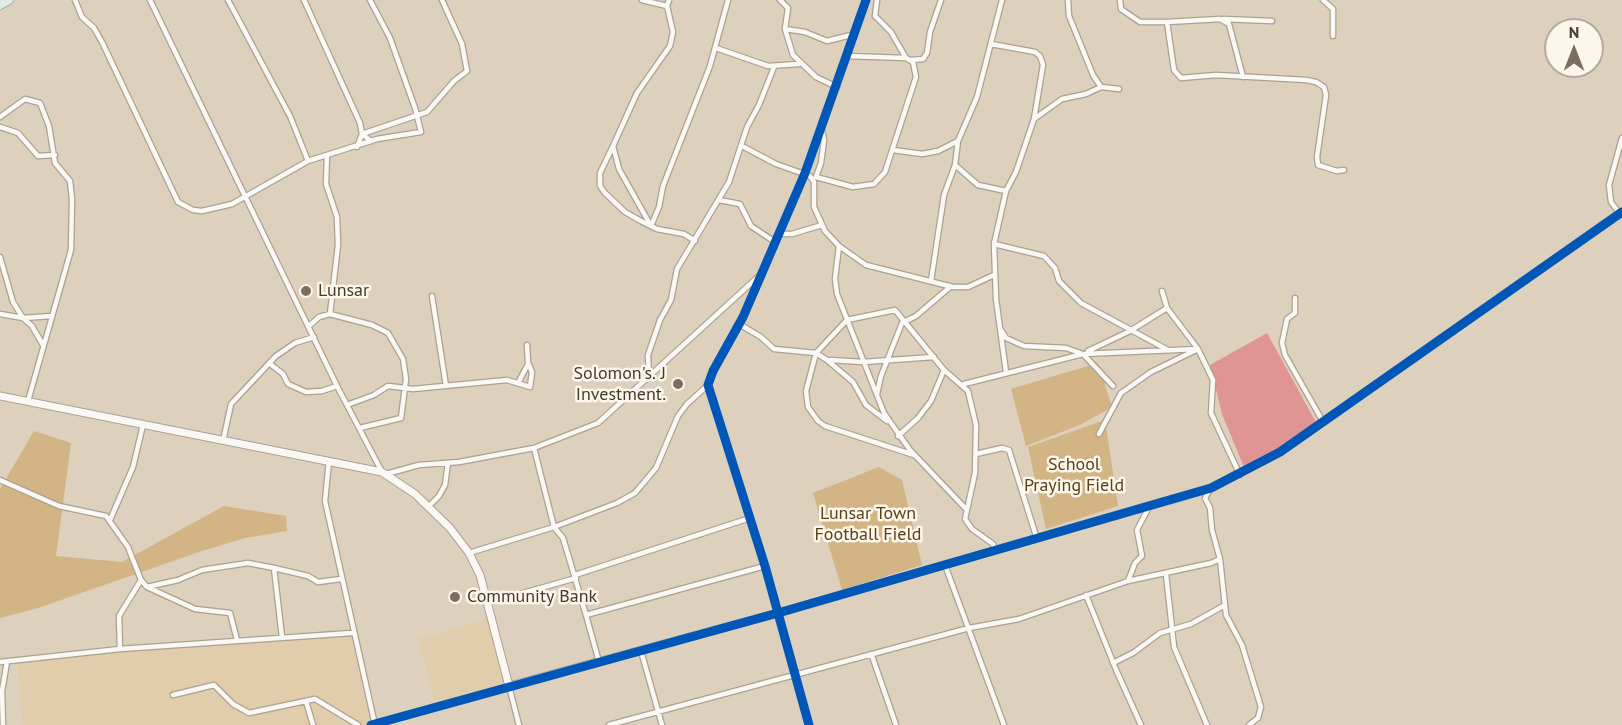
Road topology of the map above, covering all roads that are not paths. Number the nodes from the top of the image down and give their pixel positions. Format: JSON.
{"nodes":[{"id":1,"x":9,"y":0,"type":"edge"},
{"id":2,"x":75,"y":0,"type":"edge"},
{"id":3,"x":150,"y":0,"type":"edge"},
{"id":4,"x":228,"y":0,"type":"edge"},
{"id":5,"x":304,"y":0,"type":"edge"},
{"id":6,"x":370,"y":0,"type":"edge"},
{"id":7,"x":442,"y":0,"type":"edge"},
{"id":8,"x":642,"y":0,"type":"edge"},
{"id":9,"x":669,"y":0,"type":"edge"},
{"id":10,"x":728,"y":0,"type":"edge"},
{"id":11,"x":780,"y":0,"type":"edge"},
{"id":12,"x":789,"y":0,"type":"edge"},
{"id":13,"x":866,"y":0,"type":"edge"},
{"id":14,"x":877,"y":0,"type":"edge"},
{"id":15,"x":941,"y":0,"type":"edge"},
{"id":16,"x":1002,"y":0,"type":"edge"},
{"id":17,"x":1068,"y":0,"type":"edge"},
{"id":18,"x":1120,"y":0,"type":"edge"},
{"id":19,"x":1323,"y":0,"type":"edge"},
{"id":20,"x":0,"y":5,"type":"edge"},
{"id":21,"x":667,"y":6,"type":"junction"},
{"id":22,"x":788,"y":8,"type":"junction"},
{"id":23,"x":1220,"y":19,"type":"junction"},
{"id":24,"x":1272,"y":21,"type":"dead end"},
{"id":25,"x":1167,"y":22,"type":"junction"},
{"id":26,"x":785,"y":29,"type":"junction"},
{"id":27,"x":855,"y":34,"type":"junction"},
{"id":28,"x":1333,"y":36,"type":"dead end"},
{"id":29,"x":991,"y":44,"type":"junction"},
{"id":30,"x":716,"y":48,"type":"junction"},
{"id":31,"x":847,"y":56,"type":"junction"},
{"id":32,"x":908,"y":59,"type":"junction"},
{"id":33,"x":800,"y":64,"type":"junction"},
{"id":34,"x":774,"y":67,"type":"junction"},
{"id":35,"x":1243,"y":77,"type":"junction"},
{"id":36,"x":837,"y":87,"type":"junction"},
{"id":37,"x":1101,"y":87,"type":"junction"},
{"id":38,"x":1119,"y":89,"type":"dead end"},
{"id":39,"x":418,"y":116,"type":"junction"},
{"id":40,"x":0,"y":117,"type":"edge"},
{"id":41,"x":1034,"y":119,"type":"junction"},
{"id":42,"x":0,"y":127,"type":"edge"},
{"id":43,"x":822,"y":130,"type":"junction"},
{"id":44,"x":362,"y":134,"type":"junction"},
{"id":45,"x":1622,"y":138,"type":"edge"},
{"id":46,"x":371,"y":141,"type":"junction"},
{"id":47,"x":958,"y":141,"type":"junction"},
{"id":48,"x":614,"y":146,"type":"junction"},
{"id":49,"x":742,"y":146,"type":"junction"},
{"id":50,"x":357,"y":147,"type":"junction"},
{"id":51,"x":893,"y":150,"type":"junction"},
{"id":52,"x":55,"y":155,"type":"junction"},
{"id":53,"x":327,"y":155,"type":"junction"},
{"id":54,"x":308,"y":161,"type":"junction"},
{"id":55,"x":955,"y":165,"type":"junction"},
{"id":56,"x":1344,"y":170,"type":"dead end"},
{"id":57,"x":805,"y":172,"type":"junction"},
{"id":58,"x":814,"y":177,"type":"junction"},
{"id":59,"x":1006,"y":191,"type":"junction"},
{"id":60,"x":245,"y":198,"type":"junction"},
{"id":61,"x":719,"y":200,"type":"junction"},
{"id":62,"x":1621,"y":213,"type":"edge"},
{"id":63,"x":822,"y":225,"type":"junction"},
{"id":64,"x":651,"y":226,"type":"junction"},
{"id":65,"x":778,"y":234,"type":"junction"},
{"id":66,"x":696,"y":241,"type":"junction"},
{"id":67,"x":775,"y":242,"type":"junction"},
{"id":68,"x":994,"y":244,"type":"junction"},
{"id":69,"x":839,"y":246,"type":"junction"},
{"id":70,"x":0,"y":257,"type":"edge"},
{"id":71,"x":762,"y":273,"type":"junction"},
{"id":72,"x":994,"y":275,"type":"junction"},
{"id":73,"x":931,"y":281,"type":"junction"},
{"id":74,"x":951,"y":286,"type":"junction"},
{"id":75,"x":1162,"y":291,"type":"dead end"},
{"id":76,"x":432,"y":296,"type":"dead end"},
{"id":77,"x":1295,"y":298,"type":"dead end"},
{"id":78,"x":1167,"y":309,"type":"junction"},
{"id":79,"x":0,"y":314,"type":"edge"},
{"id":80,"x":330,"y":314,"type":"junction"},
{"id":81,"x":52,"y":316,"type":"junction"},
{"id":82,"x":22,"y":318,"type":"junction"},
{"id":83,"x":847,"y":320,"type":"junction"},
{"id":84,"x":906,"y":321,"type":"junction"},
{"id":85,"x":739,"y":324,"type":"junction"},
{"id":86,"x":309,"y":326,"type":"junction"},
{"id":87,"x":1001,"y":330,"type":"junction"},
{"id":88,"x":1130,"y":331,"type":"junction"},
{"id":89,"x":314,"y":337,"type":"junction"},
{"id":90,"x":43,"y":345,"type":"junction"},
{"id":91,"x":527,"y":345,"type":"dead end"},
{"id":92,"x":1198,"y":349,"type":"junction"},
{"id":93,"x":1170,"y":351,"type":"junction"},
{"id":94,"x":816,"y":353,"type":"junction"},
{"id":95,"x":1083,"y":354,"type":"junction"},
{"id":96,"x":934,"y":357,"type":"junction"},
{"id":97,"x":827,"y":360,"type":"junction"},
{"id":98,"x":888,"y":360,"type":"junction"},
{"id":99,"x":863,"y":362,"type":"junction"},
{"id":100,"x":269,"y":363,"type":"junction"},
{"id":101,"x":528,"y":363,"type":"junction"},
{"id":102,"x":944,"y":370,"type":"junction"},
{"id":103,"x":1006,"y":372,"type":"junction"},
{"id":104,"x":648,"y":378,"type":"junction"},
{"id":105,"x":518,"y":383,"type":"junction"},
{"id":106,"x":964,"y":384,"type":"junction"},
{"id":107,"x":708,"y":385,"type":"junction"},
{"id":108,"x":337,"y":386,"type":"junction"},
{"id":109,"x":446,"y":386,"type":"junction"},
{"id":110,"x":1113,"y":386,"type":"dead end"},
{"id":111,"x":405,"y":389,"type":"junction"},
{"id":112,"x":0,"y":396,"type":"edge"},
{"id":113,"x":877,"y":396,"type":"junction"},
{"id":114,"x":28,"y":401,"type":"junction"},
{"id":115,"x":347,"y":405,"type":"junction"},
{"id":116,"x":1322,"y":420,"type":"junction"},
{"id":117,"x":889,"y":422,"type":"junction"},
{"id":118,"x":143,"y":425,"type":"junction"},
{"id":119,"x":360,"y":428,"type":"junction"},
{"id":120,"x":1099,"y":434,"type":"dead end"},
{"id":121,"x":898,"y":436,"type":"junction"},
{"id":122,"x":223,"y":441,"type":"junction"},
{"id":123,"x":534,"y":447,"type":"junction"},
{"id":124,"x":976,"y":454,"type":"junction"},
{"id":125,"x":915,"y":455,"type":"junction"},
{"id":126,"x":328,"y":461,"type":"junction"},
{"id":127,"x":448,"y":463,"type":"junction"},
{"id":128,"x":384,"y":473,"type":"junction"},
{"id":129,"x":1240,"y":475,"type":"junction"},
{"id":130,"x":0,"y":480,"type":"edge"},
{"id":131,"x":1210,"y":488,"type":"junction"},
{"id":132,"x":428,"y":507,"type":"junction"},
{"id":133,"x":1149,"y":507,"type":"junction"},
{"id":134,"x":966,"y":510,"type":"junction"},
{"id":135,"x":750,"y":518,"type":"junction"},
{"id":136,"x":110,"y":520,"type":"junction"},
{"id":137,"x":554,"y":527,"type":"junction"},
{"id":138,"x":1037,"y":539,"type":"junction"},
{"id":139,"x":996,"y":551,"type":"junction"},
{"id":140,"x":469,"y":554,"type":"junction"},
{"id":141,"x":1220,"y":559,"type":"junction"},
{"id":142,"x":765,"y":566,"type":"junction"},
{"id":143,"x":945,"y":566,"type":"junction"},
{"id":144,"x":274,"y":568,"type":"junction"},
{"id":145,"x":1166,"y":574,"type":"junction"},
{"id":146,"x":575,"y":576,"type":"junction"},
{"id":147,"x":341,"y":579,"type":"junction"},
{"id":148,"x":141,"y":580,"type":"junction"},
{"id":149,"x":1128,"y":581,"type":"junction"},
{"id":150,"x":147,"y":586,"type":"junction"},
{"id":151,"x":1086,"y":595,"type":"junction"},
{"id":152,"x":488,"y":603,"type":"junction"},
{"id":153,"x":1225,"y":605,"type":"junction"},
{"id":154,"x":778,"y":613,"type":"junction"},
{"id":155,"x":586,"y":615,"type":"junction"},
{"id":156,"x":969,"y":628,"type":"junction"},
{"id":157,"x":1172,"y":628,"type":"junction"},
{"id":158,"x":352,"y":633,"type":"junction"},
{"id":159,"x":282,"y":637,"type":"junction"},
{"id":160,"x":237,"y":640,"type":"junction"},
{"id":161,"x":120,"y":649,"type":"junction"},
{"id":162,"x":641,"y":651,"type":"junction"},
{"id":163,"x":873,"y":656,"type":"junction"},
{"id":164,"x":0,"y":662,"type":"edge"},
{"id":165,"x":7,"y":662,"type":"junction"},
{"id":166,"x":599,"y":662,"type":"junction"},
{"id":167,"x":1113,"y":663,"type":"junction"},
{"id":168,"x":796,"y":676,"type":"junction"},
{"id":169,"x":509,"y":686,"type":"junction"},
{"id":170,"x":173,"y":695,"type":"dead end"},
{"id":171,"x":306,"y":701,"type":"junction"},
{"id":172,"x":658,"y":712,"type":"junction"},
{"id":173,"x":356,"y":724,"type":"edge"},
{"id":174,"x":3,"y":725,"type":"edge"},
{"id":175,"x":313,"y":725,"type":"edge"},
{"id":176,"x":347,"y":725,"type":"edge"},
{"id":177,"x":373,"y":725,"type":"edge"},
{"id":178,"x":519,"y":725,"type":"edge"},
{"id":179,"x":609,"y":725,"type":"edge"},
{"id":180,"x":662,"y":725,"type":"edge"},
{"id":181,"x":809,"y":725,"type":"edge"},
{"id":182,"x":896,"y":725,"type":"edge"},
{"id":183,"x":1004,"y":725,"type":"edge"},
{"id":184,"x":1142,"y":725,"type":"edge"},
{"id":185,"x":1207,"y":725,"type":"edge"},
{"id":186,"x":1249,"y":725,"type":"edge"}],
"edges":[{"from":1,"to":20,"type":"main road"},
{"from":2,"to":60,"type":"street"},
{"from":3,"to":60,"type":"street"},
{"from":4,"to":54,"type":"street"},
{"from":5,"to":44,"type":"street"},
{"from":6,"to":39,"type":"street"},
{"from":7,"to":39,"type":"street"},
{"from":8,"to":21,"type":"street"},
{"from":9,"to":21,"type":"street"},
{"from":10,"to":30,"type":"street"},
{"from":11,"to":22,"type":"street"},
{"from":12,"to":22,"type":"street"},
{"from":13,"to":27,"type":"street"},
{"from":14,"to":32,"type":"street"},
{"from":15,"to":32,"type":"street"},
{"from":16,"to":29,"type":"street"},
{"from":17,"to":37,"type":"street"},
{"from":18,"to":25,"type":"street"},
{"from":19,"to":28,"type":"street"},
{"from":21,"to":48,"type":"street"},
{"from":22,"to":26,"type":"street"},
{"from":23,"to":24,"type":"street"},
{"from":23,"to":25,"type":"street"},
{"from":23,"to":35,"type":"street"},
{"from":25,"to":35,"type":"street"},
{"from":26,"to":27,"type":"street"},
{"from":26,"to":33,"type":"street"},
{"from":27,"to":31,"type":"street"},
{"from":29,"to":41,"type":"street"},
{"from":29,"to":47,"type":"street"},
{"from":30,"to":34,"type":"street"},
{"from":30,"to":64,"type":"street"},
{"from":31,"to":32,"type":"street"},
{"from":31,"to":36,"type":"street"},
{"from":32,"to":51,"type":"street"},
{"from":33,"to":34,"type":"street"},
{"from":33,"to":36,"type":"street"},
{"from":34,"to":49,"type":"street"},
{"from":35,"to":56,"type":"street"},
{"from":36,"to":43,"type":"street"},
{"from":37,"to":38,"type":"street"},
{"from":37,"to":41,"type":"street"},
{"from":39,"to":44,"type":"street"},
{"from":39,"to":46,"type":"street"},
{"from":40,"to":52,"type":"street"},
{"from":41,"to":59,"type":"street"},
{"from":42,"to":52,"type":"street"},
{"from":43,"to":57,"type":"street"},
{"from":43,"to":58,"type":"street"},
{"from":44,"to":46,"type":"street"},
{"from":44,"to":50,"type":"street"},
{"from":45,"to":62,"type":"street"},
{"from":46,"to":50,"type":"street"},
{"from":47,"to":51,"type":"street"},
{"from":47,"to":55,"type":"street"},
{"from":48,"to":64,"type":"street"},
{"from":48,"to":64,"type":"street"},
{"from":49,"to":57,"type":"street"},
{"from":49,"to":61,"type":"street"},
{"from":50,"to":53,"type":"street"},
{"from":51,"to":58,"type":"street"},
{"from":52,"to":81,"type":"street"},
{"from":53,"to":54,"type":"street"},
{"from":53,"to":80,"type":"street"},
{"from":54,"to":60,"type":"street"},
{"from":55,"to":59,"type":"street"},
{"from":55,"to":73,"type":"street"},
{"from":57,"to":58,"type":"street"},
{"from":57,"to":65,"type":"street"},
{"from":58,"to":63,"type":"street"},
{"from":59,"to":68,"type":"street"},
{"from":60,"to":86,"type":"street"},
{"from":61,"to":66,"type":"street"},
{"from":61,"to":67,"type":"street"},
{"from":62,"to":116,"type":"street"},
{"from":63,"to":65,"type":"street"},
{"from":63,"to":69,"type":"street"},
{"from":64,"to":66,"type":"street"},
{"from":65,"to":67,"type":"street"},
{"from":66,"to":104,"type":"street"},
{"from":67,"to":71,"type":"street"},
{"from":68,"to":72,"type":"street"},
{"from":68,"to":88,"type":"street"},
{"from":69,"to":73,"type":"street"},
{"from":69,"to":83,"type":"street"},
{"from":70,"to":82,"type":"street"},
{"from":71,"to":85,"type":"street"},
{"from":71,"to":104,"type":"street"},
{"from":72,"to":74,"type":"street"},
{"from":72,"to":87,"type":"street"},
{"from":73,"to":74,"type":"street"},
{"from":74,"to":84,"type":"street"},
{"from":75,"to":78,"type":"street"},
{"from":76,"to":109,"type":"street"},
{"from":77,"to":116,"type":"street"},
{"from":78,"to":88,"type":"street"},
{"from":78,"to":92,"type":"street"},
{"from":79,"to":82,"type":"street"},
{"from":80,"to":86,"type":"street"},
{"from":80,"to":111,"type":"street"},
{"from":81,"to":82,"type":"street"},
{"from":81,"to":90,"type":"street"},
{"from":82,"to":90,"type":"street"},
{"from":83,"to":84,"type":"street"},
{"from":83,"to":94,"type":"street"},
{"from":83,"to":99,"type":"street"},
{"from":84,"to":96,"type":"street"},
{"from":84,"to":98,"type":"street"},
{"from":85,"to":94,"type":"street"},
{"from":85,"to":107,"type":"street"},
{"from":86,"to":89,"type":"street"},
{"from":87,"to":95,"type":"street"},
{"from":87,"to":103,"type":"street"},
{"from":88,"to":93,"type":"street"},
{"from":88,"to":95,"type":"street"},
{"from":89,"to":100,"type":"street"},
{"from":89,"to":108,"type":"street"},
{"from":90,"to":114,"type":"street"},
{"from":91,"to":101,"type":"street"},
{"from":92,"to":93,"type":"street"},
{"from":92,"to":120,"type":"street"},
{"from":92,"to":129,"type":"street"},
{"from":93,"to":95,"type":"street"},
{"from":94,"to":97,"type":"street"},
{"from":94,"to":125,"type":"street"},
{"from":95,"to":103,"type":"street"},
{"from":95,"to":110,"type":"street"},
{"from":96,"to":98,"type":"street"},
{"from":96,"to":102,"type":"street"},
{"from":97,"to":99,"type":"street"},
{"from":97,"to":117,"type":"street"},
{"from":98,"to":99,"type":"street"},
{"from":98,"to":113,"type":"street"},
{"from":99,"to":113,"type":"street"},
{"from":100,"to":108,"type":"street"},
{"from":100,"to":122,"type":"street"},
{"from":101,"to":105,"type":"street"},
{"from":101,"to":105,"type":"street"},
{"from":102,"to":106,"type":"street"},
{"from":102,"to":121,"type":"street"},
{"from":103,"to":106,"type":"street"},
{"from":104,"to":123,"type":"street"},
{"from":105,"to":109,"type":"street"},
{"from":106,"to":124,"type":"street"},
{"from":107,"to":135,"type":"street"},
{"from":107,"to":137,"type":"street"},
{"from":108,"to":115,"type":"street"},
{"from":109,"to":111,"type":"street"},
{"from":111,"to":115,"type":"street"},
{"from":111,"to":119,"type":"street"},
{"from":112,"to":114,"type":"street"},
{"from":113,"to":117,"type":"street"},
{"from":114,"to":118,"type":"street"},
{"from":115,"to":119,"type":"street"},
{"from":116,"to":129,"type":"street"},
{"from":117,"to":121,"type":"street"},
{"from":118,"to":122,"type":"street"},
{"from":118,"to":136,"type":"street"},
{"from":119,"to":128,"type":"street"},
{"from":121,"to":125,"type":"street"},
{"from":122,"to":126,"type":"street"},
{"from":123,"to":127,"type":"street"},
{"from":123,"to":137,"type":"street"},
{"from":124,"to":134,"type":"street"},
{"from":124,"to":138,"type":"street"},
{"from":125,"to":134,"type":"street"},
{"from":126,"to":128,"type":"street"},
{"from":126,"to":147,"type":"street"},
{"from":127,"to":128,"type":"street"},
{"from":127,"to":132,"type":"street"},
{"from":128,"to":132,"type":"street"},
{"from":129,"to":131,"type":"street"},
{"from":130,"to":136,"type":"street"},
{"from":131,"to":133,"type":"street"},
{"from":131,"to":141,"type":"street"},
{"from":132,"to":140,"type":"street"},
{"from":133,"to":138,"type":"street"},
{"from":133,"to":149,"type":"street"},
{"from":134,"to":139,"type":"street"},
{"from":135,"to":142,"type":"street"},
{"from":135,"to":146,"type":"street"},
{"from":136,"to":148,"type":"street"},
{"from":137,"to":140,"type":"street"},
{"from":137,"to":146,"type":"street"},
{"from":138,"to":139,"type":"street"},
{"from":139,"to":143,"type":"street"},
{"from":140,"to":152,"type":"street"},
{"from":141,"to":145,"type":"street"},
{"from":141,"to":153,"type":"street"},
{"from":142,"to":154,"type":"street"},
{"from":142,"to":155,"type":"street"},
{"from":143,"to":154,"type":"street"},
{"from":143,"to":156,"type":"street"},
{"from":144,"to":147,"type":"street"},
{"from":144,"to":150,"type":"street"},
{"from":144,"to":159,"type":"street"},
{"from":145,"to":149,"type":"street"},
{"from":145,"to":157,"type":"street"},
{"from":146,"to":152,"type":"street"},
{"from":146,"to":155,"type":"street"},
{"from":147,"to":158,"type":"street"},
{"from":148,"to":150,"type":"street"},
{"from":148,"to":161,"type":"street"},
{"from":149,"to":151,"type":"street"},
{"from":150,"to":160,"type":"street"},
{"from":151,"to":156,"type":"street"},
{"from":151,"to":167,"type":"street"},
{"from":152,"to":169,"type":"street"},
{"from":153,"to":157,"type":"street"},
{"from":153,"to":186,"type":"street"},
{"from":154,"to":162,"type":"street"},
{"from":154,"to":168,"type":"street"},
{"from":155,"to":166,"type":"street"},
{"from":156,"to":163,"type":"street"},
{"from":156,"to":183,"type":"street"},
{"from":157,"to":167,"type":"street"},
{"from":157,"to":185,"type":"street"},
{"from":158,"to":159,"type":"street"},
{"from":158,"to":177,"type":"street"},
{"from":159,"to":160,"type":"street"},
{"from":160,"to":161,"type":"street"},
{"from":161,"to":165,"type":"street"},
{"from":162,"to":166,"type":"street"},
{"from":162,"to":172,"type":"street"},
{"from":163,"to":168,"type":"street"},
{"from":163,"to":182,"type":"street"},
{"from":164,"to":165,"type":"street"},
{"from":165,"to":174,"type":"street"},
{"from":166,"to":169,"type":"street"},
{"from":167,"to":184,"type":"street"},
{"from":168,"to":172,"type":"street"},
{"from":168,"to":181,"type":"street"},
{"from":169,"to":177,"type":"street"},
{"from":169,"to":178,"type":"street"},
{"from":170,"to":171,"type":"street"},
{"from":171,"to":173,"type":"street"},
{"from":171,"to":175,"type":"street"},
{"from":172,"to":179,"type":"street"},
{"from":172,"to":180,"type":"street"},
{"from":173,"to":176,"type":"street"}]}
